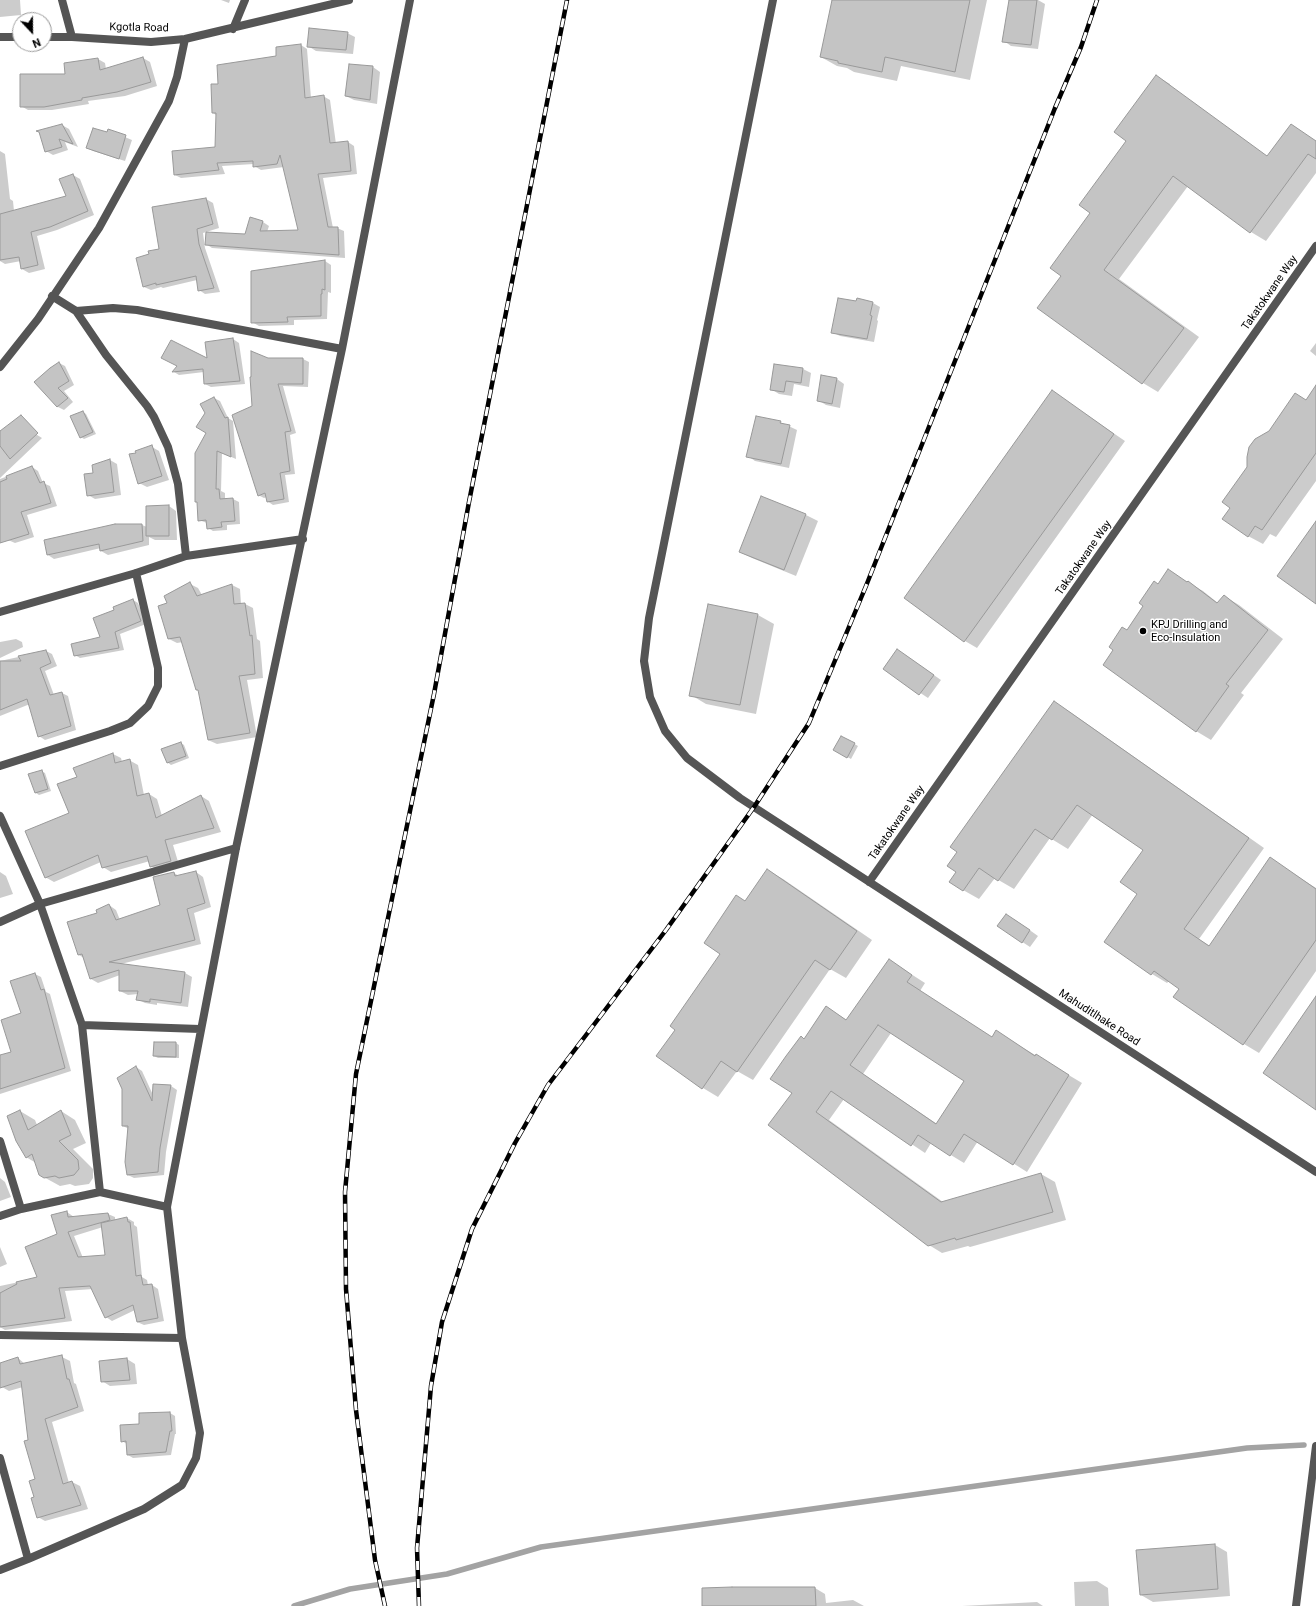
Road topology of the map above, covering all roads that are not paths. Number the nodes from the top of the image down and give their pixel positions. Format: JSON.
{"nodes":[{"id":1,"x":62,"y":0,"type":"edge"},
{"id":2,"x":245,"y":0,"type":"edge"},
{"id":3,"x":349,"y":0,"type":"edge"},
{"id":4,"x":410,"y":0,"type":"edge"},
{"id":5,"x":773,"y":0,"type":"edge"},
{"id":6,"x":232,"y":29,"type":"junction"},
{"id":7,"x":0,"y":37,"type":"edge"},
{"id":8,"x":12,"y":37,"type":"edge"},
{"id":9,"x":52,"y":37,"type":"edge"},
{"id":10,"x":72,"y":37,"type":"junction"},
{"id":11,"x":185,"y":39,"type":"junction"},
{"id":12,"x":1316,"y":246,"type":"edge"},
{"id":13,"x":52,"y":296,"type":"junction"},
{"id":14,"x":76,"y":311,"type":"junction"},
{"id":15,"x":342,"y":349,"type":"junction"},
{"id":16,"x":0,"y":367,"type":"edge"},
{"id":17,"x":303,"y":539,"type":"junction"},
{"id":18,"x":186,"y":556,"type":"junction"},
{"id":19,"x":136,"y":574,"type":"junction"},
{"id":20,"x":0,"y":612,"type":"edge"},
{"id":21,"x":0,"y":766,"type":"edge"},
{"id":22,"x":0,"y":816,"type":"edge"},
{"id":23,"x":236,"y":848,"type":"junction"},
{"id":24,"x":869,"y":882,"type":"junction"},
{"id":25,"x":40,"y":904,"type":"junction"},
{"id":26,"x":0,"y":922,"type":"edge"},
{"id":27,"x":82,"y":1025,"type":"junction"},
{"id":28,"x":200,"y":1029,"type":"junction"},
{"id":29,"x":0,"y":1141,"type":"edge"},
{"id":30,"x":1316,"y":1172,"type":"edge"},
{"id":31,"x":100,"y":1192,"type":"junction"},
{"id":32,"x":167,"y":1206,"type":"junction"},
{"id":33,"x":21,"y":1209,"type":"junction"},
{"id":34,"x":0,"y":1216,"type":"edge"},
{"id":35,"x":0,"y":1335,"type":"edge"},
{"id":36,"x":182,"y":1338,"type":"junction"},
{"id":37,"x":1316,"y":1446,"type":"edge"},
{"id":38,"x":0,"y":1458,"type":"edge"},
{"id":39,"x":28,"y":1559,"type":"junction"},
{"id":40,"x":0,"y":1570,"type":"edge"},
{"id":41,"x":1296,"y":1606,"type":"edge"}],
"edges":[{"from":1,"to":10,"type":"street"},
{"from":2,"to":6,"type":"street"},
{"from":3,"to":6,"type":"street","name":"Kgotla Road"},
{"from":4,"to":15,"type":"street"},
{"from":5,"to":24,"type":"street","name":"Mahuditlhake Road"},
{"from":6,"to":11,"type":"street","name":"Kgotla Road"},
{"from":7,"to":8,"type":"street"},
{"from":9,"to":10,"type":"street","name":"Kgotla Road"},
{"from":10,"to":11,"type":"street","name":"Kgotla Road"},
{"from":11,"to":13,"type":"street"},
{"from":12,"to":24,"type":"street","name":"Takatokwane Way"},
{"from":13,"to":14,"type":"street"},
{"from":13,"to":16,"type":"street"},
{"from":14,"to":15,"type":"street"},
{"from":14,"to":18,"type":"street"},
{"from":15,"to":17,"type":"street"},
{"from":17,"to":18,"type":"street"},
{"from":17,"to":23,"type":"street"},
{"from":18,"to":19,"type":"street"},
{"from":19,"to":20,"type":"street"},
{"from":19,"to":21,"type":"street"},
{"from":22,"to":25,"type":"street"},
{"from":23,"to":25,"type":"street"},
{"from":23,"to":28,"type":"street"},
{"from":24,"to":30,"type":"street","name":"Mahuditlhake Road"},
{"from":25,"to":26,"type":"street"},
{"from":25,"to":27,"type":"street"},
{"from":27,"to":28,"type":"street"},
{"from":27,"to":31,"type":"street"},
{"from":28,"to":32,"type":"street"},
{"from":29,"to":33,"type":"street"},
{"from":31,"to":32,"type":"street"},
{"from":31,"to":33,"type":"street"},
{"from":32,"to":36,"type":"street"},
{"from":33,"to":34,"type":"street"},
{"from":35,"to":36,"type":"street"},
{"from":36,"to":39,"type":"street"},
{"from":37,"to":41,"type":"street"},
{"from":38,"to":39,"type":"street"},
{"from":39,"to":40,"type":"street"}]}
